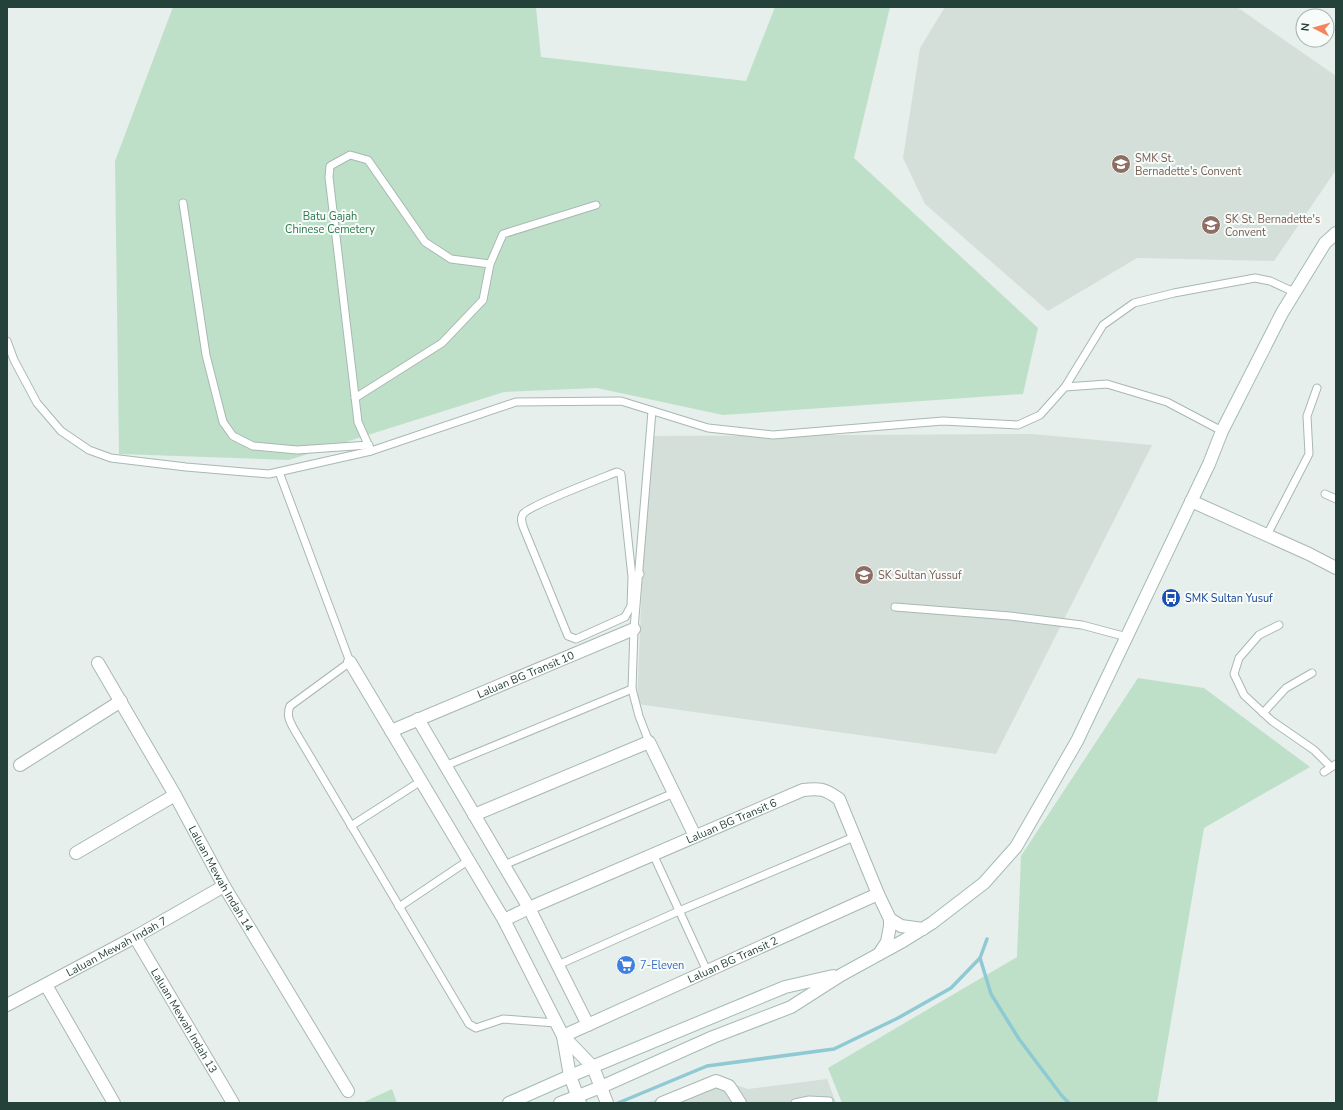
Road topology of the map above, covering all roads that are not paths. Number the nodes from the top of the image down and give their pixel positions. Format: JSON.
{"nodes":[{"id":1,"x":183,"y":203,"type":"dead end"},
{"id":2,"x":596,"y":205,"type":"dead end"},
{"id":3,"x":1336,"y":232,"type":"edge"},
{"id":4,"x":490,"y":264,"type":"junction"},
{"id":5,"x":1294,"y":292,"type":"junction"},
{"id":6,"x":7,"y":341,"type":"edge"},
{"id":7,"x":1065,"y":386,"type":"junction"},
{"id":8,"x":1317,"y":388,"type":"dead end"},
{"id":9,"x":355,"y":398,"type":"junction"},
{"id":10,"x":652,"y":411,"type":"junction"},
{"id":11,"x":1222,"y":431,"type":"junction"},
{"id":12,"x":370,"y":448,"type":"junction"},
{"id":13,"x":279,"y":472,"type":"junction"},
{"id":14,"x":1325,"y":494,"type":"dead end"},
{"id":15,"x":1336,"y":499,"type":"edge"},
{"id":16,"x":1191,"y":501,"type":"junction"},
{"id":17,"x":1267,"y":536,"type":"junction"},
{"id":18,"x":1336,"y":568,"type":"edge"},
{"id":19,"x":640,"y":574,"type":"junction"},
{"id":20,"x":632,"y":577,"type":"junction"},
{"id":21,"x":895,"y":607,"type":"dead end"},
{"id":22,"x":1279,"y":625,"type":"dead end"},
{"id":23,"x":634,"y":629,"type":"junction"},
{"id":24,"x":1126,"y":637,"type":"junction"},
{"id":25,"x":350,"y":662,"type":"junction"},
{"id":26,"x":98,"y":663,"type":"dead end"},
{"id":27,"x":1312,"y":674,"type":"dead end"},
{"id":28,"x":632,"y":689,"type":"junction"},
{"id":29,"x":121,"y":702,"type":"junction"},
{"id":30,"x":1263,"y":713,"type":"junction"},
{"id":31,"x":418,"y":719,"type":"junction"},
{"id":32,"x":391,"y":731,"type":"junction"},
{"id":33,"x":649,"y":742,"type":"junction"},
{"id":34,"x":20,"y":765,"type":"dead end"},
{"id":35,"x":445,"y":766,"type":"junction"},
{"id":36,"x":1333,"y":766,"type":"edge"},
{"id":37,"x":1324,"y":772,"type":"dead end"},
{"id":38,"x":421,"y":780,"type":"junction"},
{"id":39,"x":674,"y":793,"type":"junction"},
{"id":40,"x":175,"y":795,"type":"junction"},
{"id":41,"x":474,"y":815,"type":"junction"},
{"id":42,"x":351,"y":826,"type":"junction"},
{"id":43,"x":694,"y":836,"type":"junction"},
{"id":44,"x":854,"y":837,"type":"junction"},
{"id":45,"x":76,"y":853,"type":"dead end"},
{"id":46,"x":653,"y":854,"type":"junction"},
{"id":47,"x":469,"y":860,"type":"junction"},
{"id":48,"x":504,"y":865,"type":"junction"},
{"id":49,"x":224,"y":886,"type":"junction"},
{"id":50,"x":878,"y":894,"type":"junction"},
{"id":51,"x":399,"y":907,"type":"junction"},
{"id":52,"x":529,"y":908,"type":"junction"},
{"id":53,"x":679,"y":911,"type":"junction"},
{"id":54,"x":890,"y":919,"type":"junction"},
{"id":55,"x":504,"y":920,"type":"junction"},
{"id":56,"x":923,"y":929,"type":"junction"},
{"id":57,"x":135,"y":937,"type":"junction"},
{"id":58,"x":879,"y":954,"type":"junction"},
{"id":59,"x":558,"y":965,"type":"junction"},
{"id":60,"x":707,"y":971,"type":"junction"},
{"id":61,"x":841,"y":975,"type":"junction"},
{"id":62,"x":46,"y":985,"type":"junction"},
{"id":63,"x":7,"y":1005,"type":"edge"},
{"id":64,"x":556,"y":1023,"type":"junction"},
{"id":65,"x":588,"y":1025,"type":"junction"},
{"id":66,"x":563,"y":1036,"type":"junction"},
{"id":67,"x":593,"y":1067,"type":"junction"},
{"id":68,"x":570,"y":1076,"type":"junction"},
{"id":69,"x":601,"y":1087,"type":"junction"},
{"id":70,"x":348,"y":1091,"type":"dead end"},
{"id":71,"x":579,"y":1099,"type":"edge"},
{"id":72,"x":114,"y":1103,"type":"edge"},
{"id":73,"x":233,"y":1103,"type":"edge"},
{"id":74,"x":509,"y":1103,"type":"edge"},
{"id":75,"x":560,"y":1103,"type":"edge"},
{"id":76,"x":607,"y":1103,"type":"edge"},
{"id":77,"x":662,"y":1103,"type":"edge"},
{"id":78,"x":740,"y":1103,"type":"edge"},
{"id":79,"x":795,"y":1103,"type":"edge"},
{"id":80,"x":829,"y":1103,"type":"edge"}],
"edges":[{"from":1,"to":12,"type":"lane"},
{"from":2,"to":4,"type":"lane"},
{"from":3,"to":5,"type":"street"},
{"from":4,"to":9,"type":"lane"},
{"from":4,"to":9,"type":"lane"},
{"from":5,"to":7,"type":"lane"},
{"from":5,"to":11,"type":"street"},
{"from":6,"to":13,"type":"lane"},
{"from":7,"to":10,"type":"lane"},
{"from":7,"to":11,"type":"lane"},
{"from":8,"to":17,"type":"lane"},
{"from":9,"to":12,"type":"lane"},
{"from":10,"to":12,"type":"lane"},
{"from":10,"to":19,"type":"lane"},
{"from":11,"to":16,"type":"street"},
{"from":12,"to":13,"type":"lane"},
{"from":13,"to":25,"type":"lane"},
{"from":14,"to":15,"type":"lane"},
{"from":16,"to":17,"type":"street"},
{"from":16,"to":24,"type":"street"},
{"from":17,"to":18,"type":"street"},
{"from":19,"to":20,"type":"lane"},
{"from":19,"to":23,"type":"lane"},
{"from":20,"to":20,"type":"lane"},
{"from":21,"to":24,"type":"lane"},
{"from":22,"to":30,"type":"lane"},
{"from":23,"to":28,"type":"lane"},
{"from":23,"to":31,"type":"street","name":"Laluan BG Transit 10"},
{"from":24,"to":56,"type":"street"},
{"from":25,"to":32,"type":"street"},
{"from":25,"to":42,"type":"lane"},
{"from":26,"to":29,"type":"street","name":"Laluan Mewah Indah 14"},
{"from":27,"to":30,"type":"lane"},
{"from":28,"to":33,"type":"lane"},
{"from":28,"to":35,"type":"lane"},
{"from":29,"to":34,"type":"street"},
{"from":29,"to":40,"type":"street","name":"Laluan Mewah Indah 14"},
{"from":30,"to":36,"type":"lane"},
{"from":31,"to":32,"type":"street","name":"Laluan BG Transit 10"},
{"from":31,"to":35,"type":"street"},
{"from":32,"to":38,"type":"street"},
{"from":33,"to":39,"type":"street"},
{"from":33,"to":41,"type":"street"},
{"from":35,"to":41,"type":"street"},
{"from":36,"to":37,"type":"lane"},
{"from":38,"to":42,"type":"lane"},
{"from":38,"to":47,"type":"street"},
{"from":39,"to":43,"type":"street"},
{"from":39,"to":48,"type":"lane"},
{"from":40,"to":45,"type":"street"},
{"from":40,"to":49,"type":"street","name":"Laluan Mewah Indah 14"},
{"from":41,"to":48,"type":"street"},
{"from":42,"to":51,"type":"lane"},
{"from":43,"to":44,"type":"street","name":"Laluan BG Transit 6"},
{"from":43,"to":46,"type":"street","name":"Laluan BG Transit 6"},
{"from":44,"to":50,"type":"street","name":"Laluan BG Transit 6"},
{"from":44,"to":53,"type":"lane"},
{"from":46,"to":52,"type":"street","name":"Laluan BG Transit 6"},
{"from":46,"to":53,"type":"lane"},
{"from":47,"to":51,"type":"lane"},
{"from":47,"to":55,"type":"street"},
{"from":48,"to":52,"type":"street"},
{"from":49,"to":57,"type":"street","name":"Laluan Mewah Indah 7"},
{"from":49,"to":70,"type":"street","name":"Laluan Mewah Indah 14"},
{"from":50,"to":54,"type":"street","name":"Laluan BG Transit 6"},
{"from":50,"to":60,"type":"street","name":"Laluan BG Transit 2"},
{"from":51,"to":64,"type":"lane"},
{"from":52,"to":55,"type":"street","name":"Laluan BG Transit 6"},
{"from":52,"to":59,"type":"street"},
{"from":53,"to":59,"type":"lane"},
{"from":53,"to":60,"type":"lane"},
{"from":54,"to":56,"type":"street"},
{"from":54,"to":58,"type":"street"},
{"from":55,"to":64,"type":"street"},
{"from":56,"to":58,"type":"street"},
{"from":57,"to":62,"type":"street","name":"Laluan Mewah Indah 7"},
{"from":57,"to":73,"type":"street","name":"Laluan Mewah Indah 13"},
{"from":58,"to":61,"type":"street"},
{"from":59,"to":65,"type":"street"},
{"from":60,"to":65,"type":"street","name":"Laluan BG Transit 2"},
{"from":61,"to":67,"type":"street"},
{"from":61,"to":69,"type":"street"},
{"from":62,"to":63,"type":"street","name":"Laluan Mewah Indah 7"},
{"from":62,"to":72,"type":"street"},
{"from":64,"to":66,"type":"street"},
{"from":65,"to":66,"type":"street","name":"Laluan BG Transit 2"},
{"from":66,"to":67,"type":"street"},
{"from":66,"to":68,"type":"street"},
{"from":67,"to":68,"type":"street"},
{"from":67,"to":69,"type":"street"},
{"from":68,"to":71,"type":"street"},
{"from":68,"to":74,"type":"street"},
{"from":69,"to":71,"type":"street"},
{"from":69,"to":76,"type":"street"},
{"from":71,"to":75,"type":"street"},
{"from":77,"to":78,"type":"street"},
{"from":79,"to":80,"type":"lane"}]}
